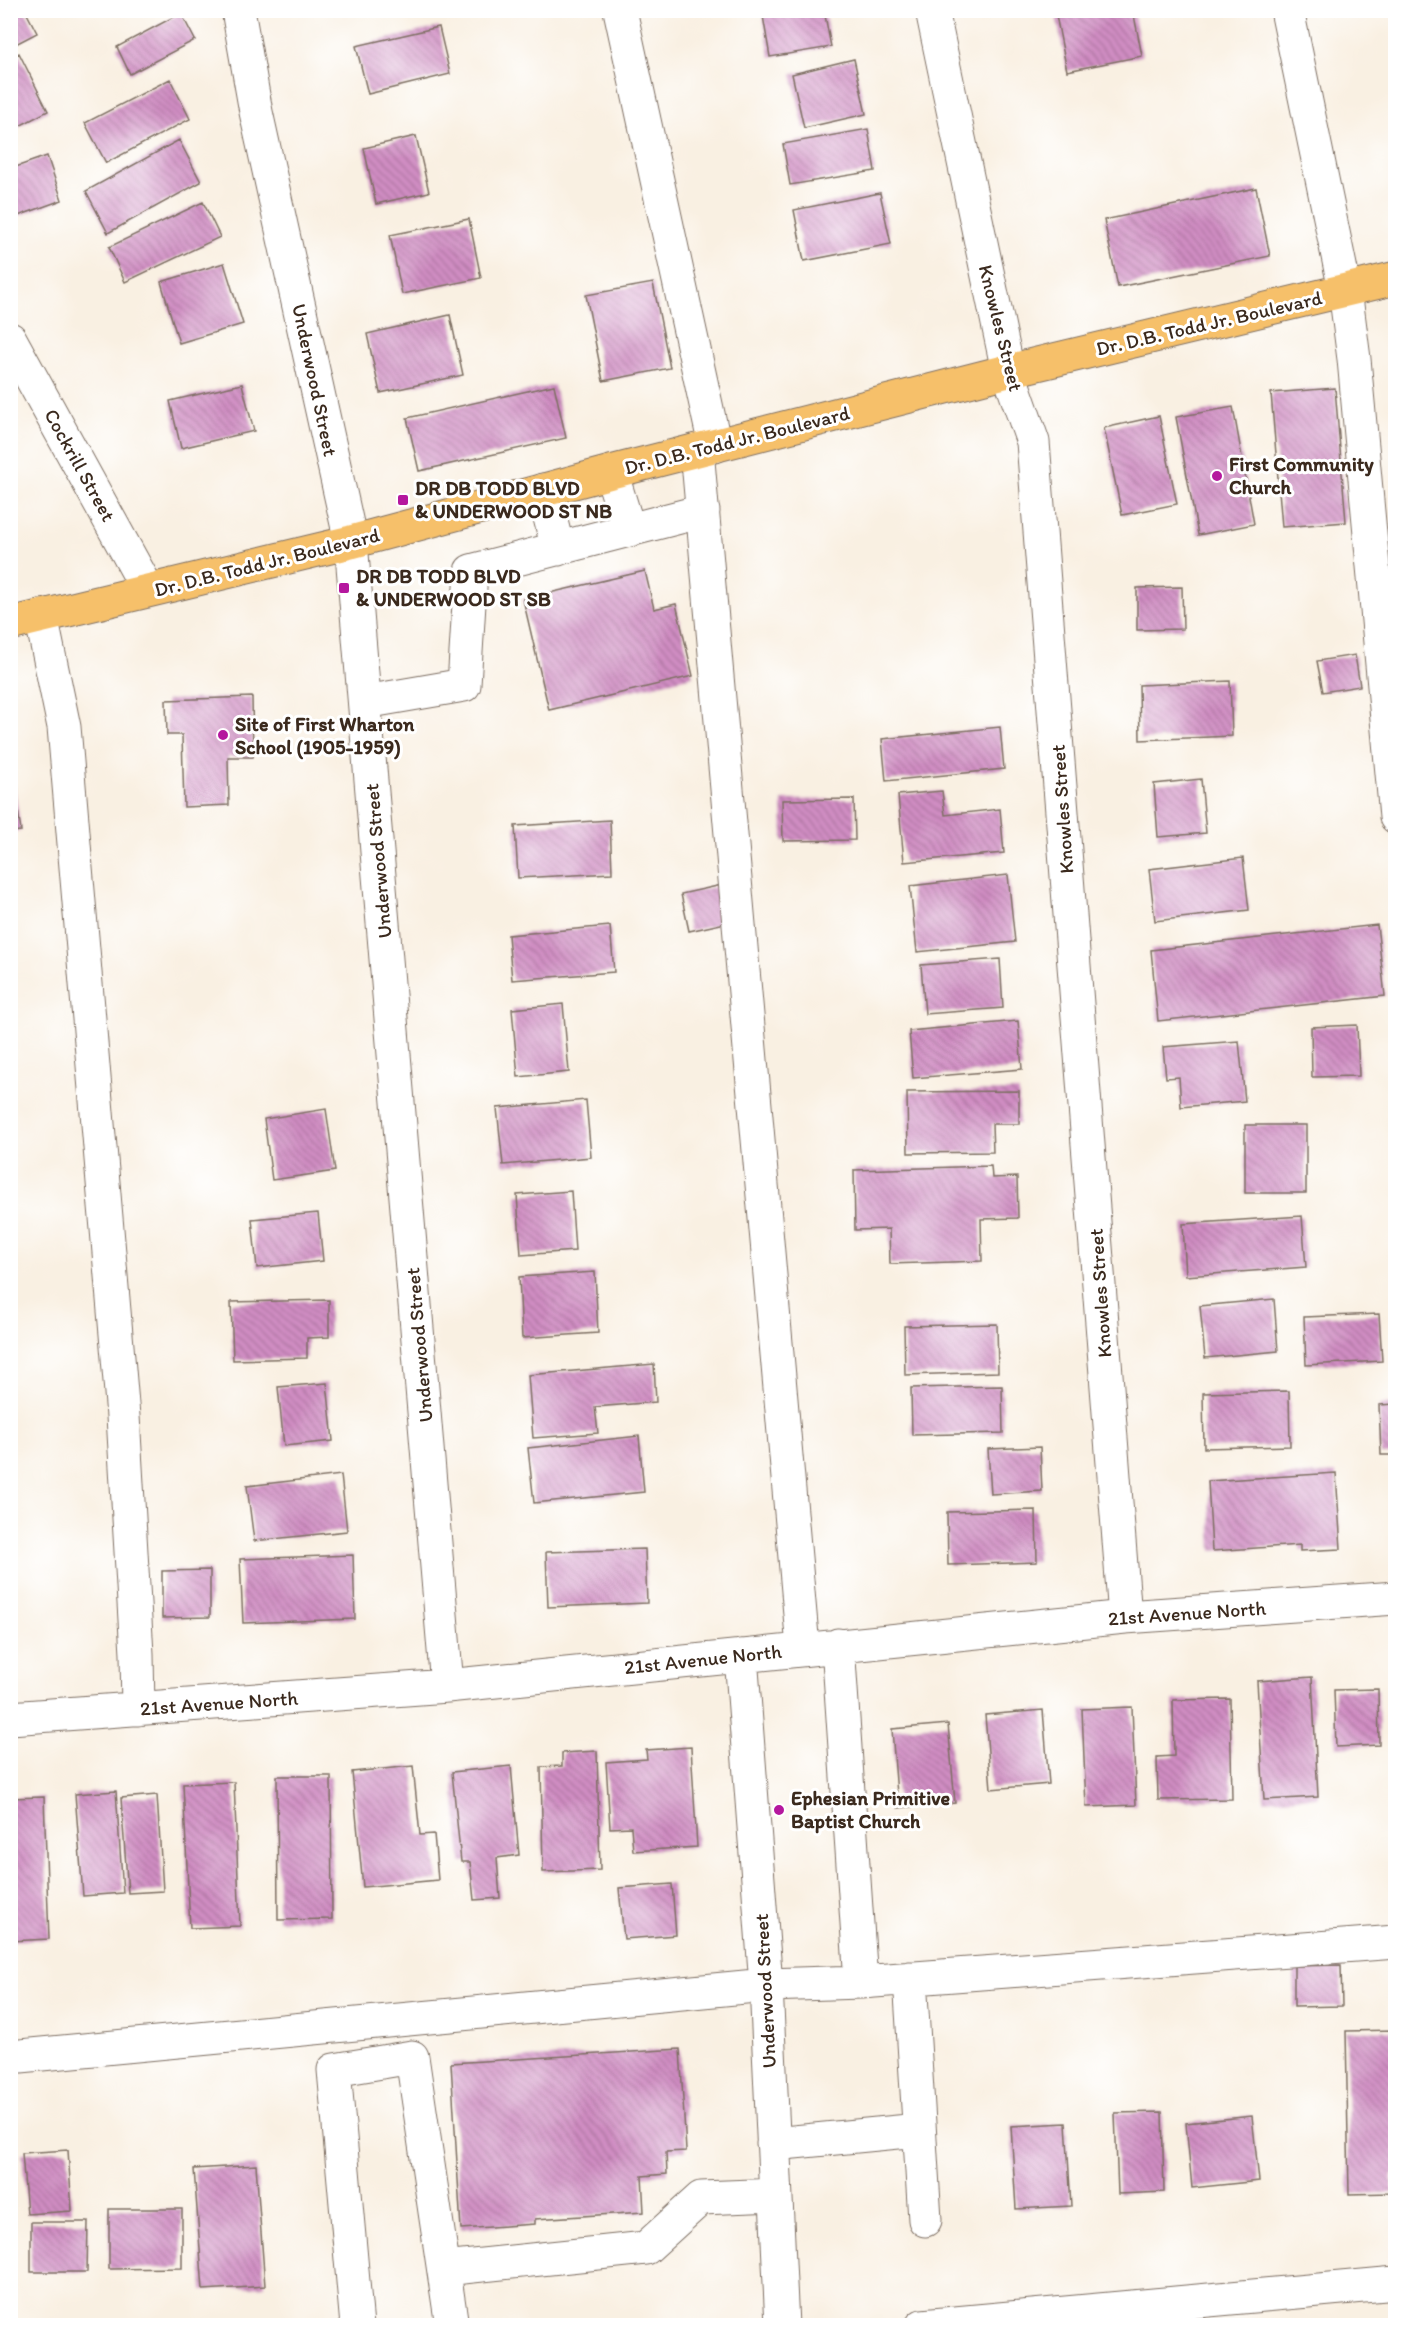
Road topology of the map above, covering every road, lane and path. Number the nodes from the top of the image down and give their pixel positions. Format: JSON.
{"nodes":[{"id":1,"x":238,"y":10,"type":"edge"},
{"id":2,"x":620,"y":10,"type":"edge"},
{"id":3,"x":932,"y":10,"type":"edge"},
{"id":4,"x":1287,"y":10,"type":"edge"},
{"id":5,"x":1395,"y":278,"type":"edge"},
{"id":6,"x":1344,"y":290,"type":"junction"},
{"id":7,"x":10,"y":339,"type":"edge"},
{"id":8,"x":1008,"y":371,"type":"junction"},
{"id":9,"x":706,"y":448,"type":"junction"},
{"id":10,"x":611,"y":472,"type":"junction"},
{"id":11,"x":543,"y":490,"type":"junction"},
{"id":12,"x":703,"y":511,"type":"junction"},
{"id":13,"x":629,"y":530,"type":"junction"},
{"id":14,"x":351,"y":542,"type":"junction"},
{"id":15,"x":558,"y":549,"type":"junction"},
{"id":16,"x":148,"y":590,"type":"junction"},
{"id":17,"x":26,"y":620,"type":"edge"},
{"id":18,"x":365,"y":702,"type":"junction"},
{"id":19,"x":1395,"y":817,"type":"edge"},
{"id":20,"x":1395,"y":1598,"type":"edge"},
{"id":21,"x":1125,"y":1617,"type":"junction"},
{"id":22,"x":838,"y":1645,"type":"junction"},
{"id":23,"x":803,"y":1648,"type":"junction"},
{"id":24,"x":741,"y":1656,"type":"junction"},
{"id":25,"x":447,"y":1686,"type":"junction"},
{"id":26,"x":138,"y":1709,"type":"junction"},
{"id":27,"x":10,"y":1719,"type":"edge"},
{"id":28,"x":1395,"y":1942,"type":"edge"},
{"id":29,"x":910,"y":1978,"type":"junction"},
{"id":30,"x":861,"y":1982,"type":"junction"},
{"id":31,"x":766,"y":1985,"type":"junction"},
{"id":32,"x":10,"y":2057,"type":"edge"},
{"id":33,"x":920,"y":2130,"type":"junction"},
{"id":34,"x":773,"y":2144,"type":"junction"},
{"id":35,"x":775,"y":2194,"type":"junction"},
{"id":36,"x":925,"y":2220,"type":"dead end"},
{"id":37,"x":444,"y":2269,"type":"junction"},
{"id":38,"x":1395,"y":2283,"type":"edge"},
{"id":39,"x":357,"y":2325,"type":"edge"},
{"id":40,"x":452,"y":2325,"type":"edge"},
{"id":41,"x":782,"y":2325,"type":"edge"},
{"id":42,"x":922,"y":2325,"type":"edge"}],
"edges":[{"from":1,"to":14,"type":"street","name":"Underwood Street"},
{"from":2,"to":9,"type":"street"},
{"from":3,"to":8,"type":"street","name":"Knowles Street"},
{"from":4,"to":6,"type":"street"},
{"from":5,"to":6,"type":"main road","name":"Dr. D.B. Todd Jr. Boulevard"},
{"from":6,"to":8,"type":"main road","name":"Dr. D.B. Todd Jr. Boulevard"},
{"from":6,"to":19,"type":"street"},
{"from":7,"to":16,"type":"street","name":"Cockrill Street"},
{"from":8,"to":9,"type":"main road","name":"Dr. D.B. Todd Jr. Boulevard"},
{"from":8,"to":21,"type":"street","name":"Knowles Street"},
{"from":9,"to":10,"type":"main road","name":"Dr. D.B. Todd Jr. Boulevard"},
{"from":9,"to":12,"type":"street"},
{"from":10,"to":11,"type":"main road","name":"Dr. D.B. Todd Jr. Boulevard"},
{"from":10,"to":13,"type":"street"},
{"from":11,"to":14,"type":"main road","name":"Dr. D.B. Todd Jr. Boulevard"},
{"from":11,"to":15,"type":"street"},
{"from":12,"to":13,"type":"street"},
{"from":12,"to":23,"type":"street"},
{"from":13,"to":15,"type":"street"},
{"from":14,"to":16,"type":"main road","name":"Dr. D.B. Todd Jr. Boulevard"},
{"from":14,"to":18,"type":"street","name":"Underwood Street"},
{"from":15,"to":18,"type":"street"},
{"from":16,"to":17,"type":"main road","name":"Dr. D.B. Todd Jr. Boulevard"},
{"from":17,"to":26,"type":"street"},
{"from":18,"to":25,"type":"street","name":"Underwood Street"},
{"from":20,"to":21,"type":"street","name":"21st Avenue North"},
{"from":21,"to":22,"type":"street","name":"21st Avenue North"},
{"from":22,"to":23,"type":"street","name":"21st Avenue North"},
{"from":22,"to":30,"type":"street"},
{"from":23,"to":24,"type":"street","name":"21st Avenue North"},
{"from":24,"to":25,"type":"street","name":"21st Avenue North"},
{"from":24,"to":31,"type":"street","name":"Underwood Street"},
{"from":25,"to":26,"type":"street","name":"21st Avenue North"},
{"from":26,"to":27,"type":"street","name":"21st Avenue North"},
{"from":28,"to":29,"type":"street"},
{"from":29,"to":30,"type":"street"},
{"from":29,"to":33,"type":"street"},
{"from":30,"to":31,"type":"street"},
{"from":31,"to":32,"type":"street"},
{"from":31,"to":34,"type":"street","name":"Underwood Street"},
{"from":33,"to":34,"type":"street"},
{"from":33,"to":36,"type":"street"},
{"from":34,"to":35,"type":"street","name":"Underwood Street"},
{"from":35,"to":37,"type":"street"},
{"from":35,"to":41,"type":"street","name":"Underwood Street"},
{"from":37,"to":39,"type":"street"},
{"from":37,"to":40,"type":"street"},
{"from":38,"to":42,"type":"street"}]}
